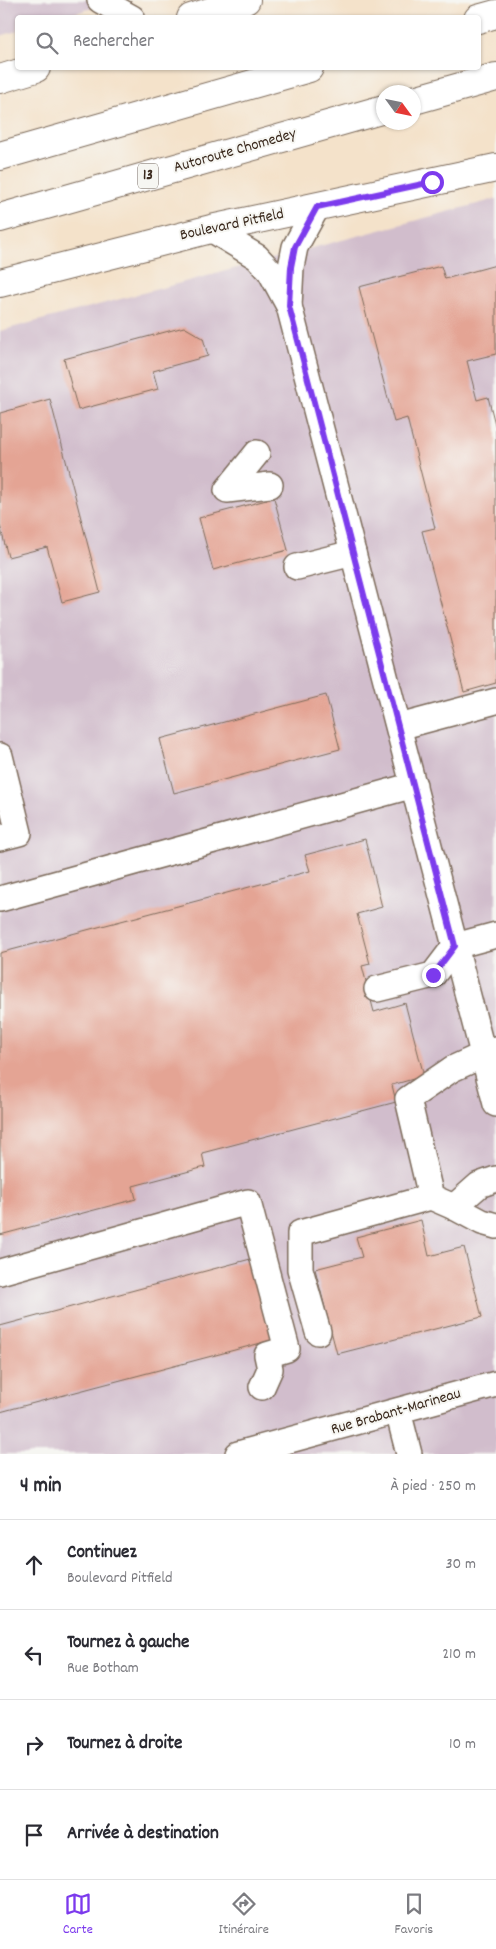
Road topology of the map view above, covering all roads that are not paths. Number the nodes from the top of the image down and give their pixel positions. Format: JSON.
{"nodes":[{"id":1,"x":246,"y":0,"type":"edge"},
{"id":2,"x":98,"y":6,"type":"edge"},
{"id":3,"x":496,"y":14,"type":"edge"},
{"id":4,"x":124,"y":15,"type":"edge"},
{"id":5,"x":200,"y":15,"type":"edge"},
{"id":6,"x":481,"y":18,"type":"edge"},
{"id":7,"x":29,"y":70,"type":"edge"},
{"id":8,"x":302,"y":70,"type":"edge"},
{"id":9,"x":496,"y":76,"type":"edge"},
{"id":10,"x":0,"y":79,"type":"edge"},
{"id":11,"x":421,"y":98,"type":"edge"},
{"id":12,"x":376,"y":110,"type":"edge"},
{"id":13,"x":0,"y":156,"type":"edge"},
{"id":14,"x":496,"y":168,"type":"edge"},
{"id":15,"x":317,"y":207,"type":"junction"},
{"id":16,"x":0,"y":218,"type":"edge"},
{"id":17,"x":211,"y":229,"type":"junction"},
{"id":18,"x":0,"y":283,"type":"edge"},
{"id":19,"x":289,"y":306,"type":"junction"},
{"id":20,"x":257,"y":453,"type":"dead end"},
{"id":21,"x":270,"y":485,"type":"dead end"},
{"id":22,"x":353,"y":553,"type":"junction"},
{"id":23,"x":297,"y":568,"type":"dead end"},
{"id":24,"x":496,"y":701,"type":"edge"},
{"id":25,"x":399,"y":727,"type":"junction"},
{"id":26,"x":0,"y":756,"type":"edge"},
{"id":27,"x":414,"y":785,"type":"junction"},
{"id":28,"x":0,"y":838,"type":"edge"},
{"id":29,"x":0,"y":899,"type":"edge"},
{"id":30,"x":496,"y":935,"type":"edge"},
{"id":31,"x":455,"y":946,"type":"junction"},
{"id":32,"x":377,"y":989,"type":"dead end"},
{"id":33,"x":490,"y":1052,"type":"edge"},
{"id":34,"x":496,"y":1104,"type":"edge"},
{"id":35,"x":496,"y":1179,"type":"edge"},
{"id":36,"x":431,"y":1197,"type":"junction"},
{"id":37,"x":454,"y":1207,"type":"junction"},
{"id":38,"x":496,"y":1226,"type":"edge"},
{"id":39,"x":0,"y":1272,"type":"edge"},
{"id":40,"x":318,"y":1332,"type":"dead end"},
{"id":41,"x":496,"y":1384,"type":"edge"},
{"id":42,"x":262,"y":1388,"type":"dead end"},
{"id":43,"x":398,"y":1411,"type":"junction"},
{"id":44,"x":238,"y":1454,"type":"edge"},
{"id":45,"x":409,"y":1454,"type":"edge"}],
"edges":[{"from":1,"to":5,"type":"main road"},
{"from":2,"to":4,"type":"street"},
{"from":3,"to":6,"type":"main road"},
{"from":7,"to":10,"type":"main road"},
{"from":8,"to":13,"type":"main road"},
{"from":9,"to":11,"type":"main road"},
{"from":12,"to":16,"type":"main road","name":"Autoroute Chomedey","number":"13"},
{"from":14,"to":15,"type":"main road","name":"Boulevard Pitfield"},
{"from":15,"to":17,"type":"main road","name":"Boulevard Pitfield"},
{"from":15,"to":19,"type":"street"},
{"from":17,"to":18,"type":"main road","name":"Boulevard Pitfield"},
{"from":17,"to":19,"type":"street"},
{"from":19,"to":22,"type":"street"},
{"from":20,"to":21,"type":"street"},
{"from":22,"to":23,"type":"street"},
{"from":22,"to":25,"type":"street"},
{"from":24,"to":25,"type":"street"},
{"from":25,"to":27,"type":"street"},
{"from":26,"to":28,"type":"street"},
{"from":27,"to":29,"type":"street"},
{"from":27,"to":31,"type":"street"},
{"from":30,"to":31,"type":"street"},
{"from":31,"to":32,"type":"street"},
{"from":31,"to":33,"type":"street"},
{"from":33,"to":34,"type":"street"},
{"from":33,"to":36,"type":"street"},
{"from":35,"to":37,"type":"street"},
{"from":36,"to":37,"type":"street"},
{"from":36,"to":40,"type":"street"},
{"from":37,"to":38,"type":"street"},
{"from":39,"to":42,"type":"street"},
{"from":41,"to":43,"type":"street","name":"Rue Brabant-Marineau"},
{"from":43,"to":44,"type":"street","name":"Rue Brabant-Marineau"},
{"from":43,"to":45,"type":"street"}]}
